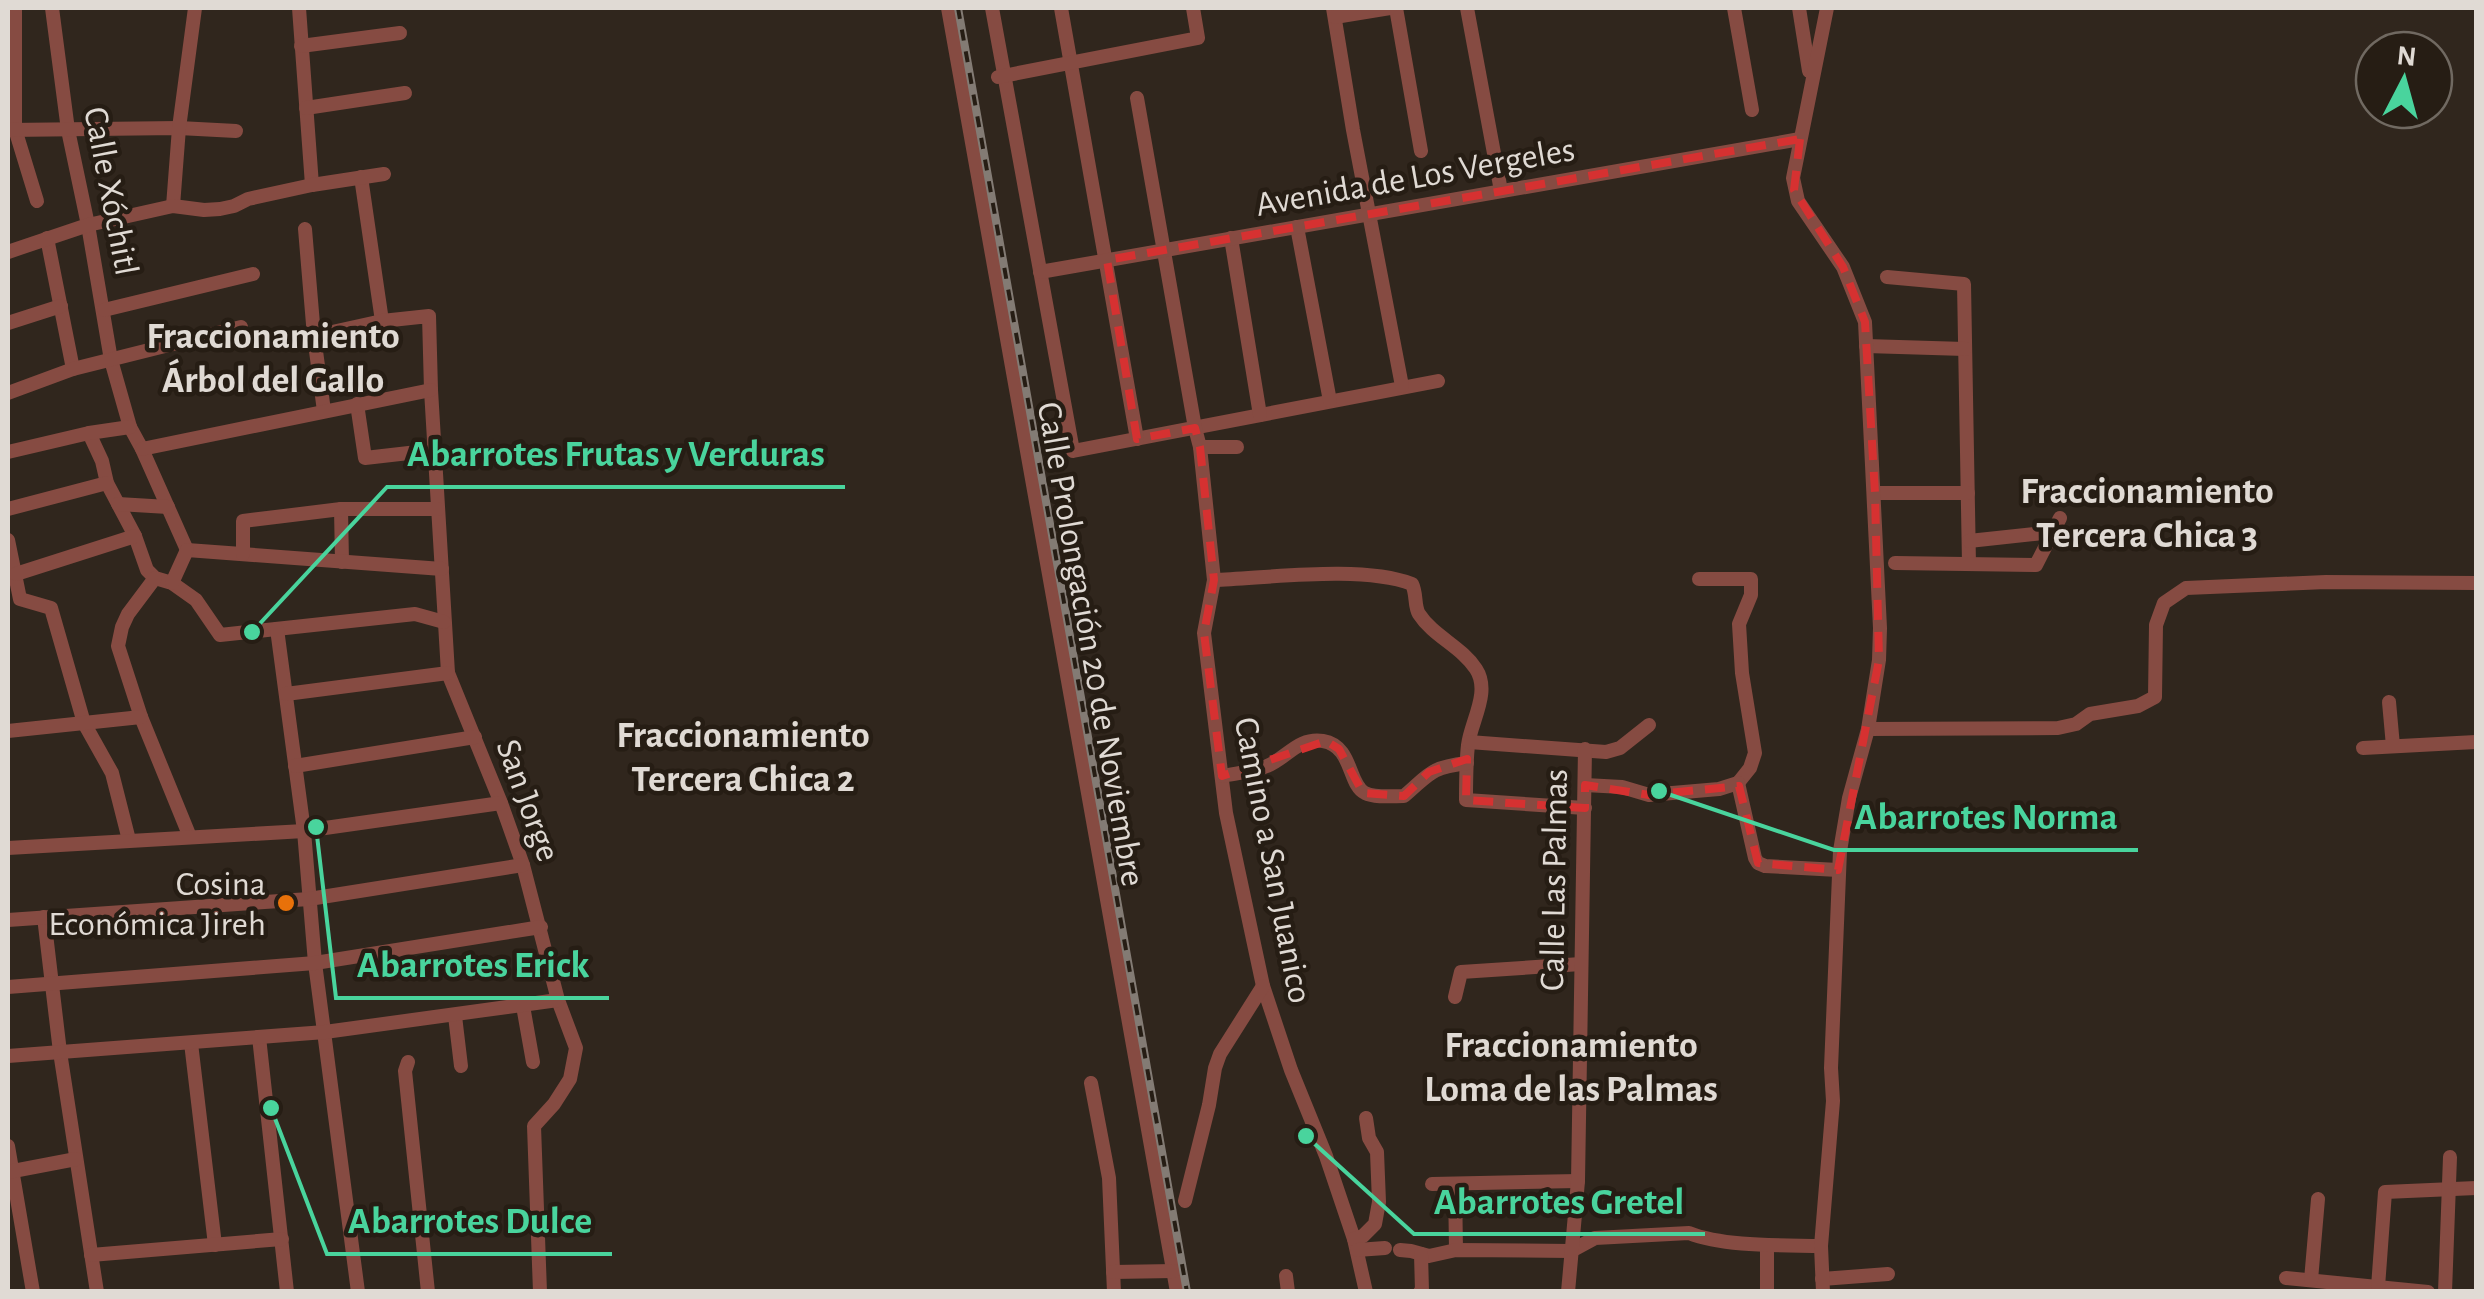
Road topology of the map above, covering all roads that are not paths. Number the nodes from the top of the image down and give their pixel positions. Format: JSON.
{"nodes":[{"id":1,"x":15,"y":8,"type":"edge"},
{"id":2,"x":52,"y":8,"type":"edge"},
{"id":3,"x":195,"y":8,"type":"edge"},
{"id":4,"x":299,"y":8,"type":"edge"},
{"id":5,"x":948,"y":8,"type":"edge"},
{"id":6,"x":992,"y":8,"type":"edge"},
{"id":7,"x":1061,"y":8,"type":"edge"},
{"id":8,"x":1193,"y":8,"type":"edge"},
{"id":9,"x":1393,"y":8,"type":"edge"},
{"id":10,"x":1467,"y":8,"type":"edge"},
{"id":11,"x":1734,"y":8,"type":"edge"},
{"id":12,"x":1799,"y":8,"type":"edge"},
{"id":13,"x":1827,"y":8,"type":"edge"},
{"id":14,"x":1334,"y":12,"type":"edge"},
{"id":15,"x":400,"y":33,"type":"dead end"},
{"id":16,"x":301,"y":46,"type":"junction"},
{"id":17,"x":1071,"y":62,"type":"junction"},
{"id":18,"x":1000,"y":76,"type":"junction"},
{"id":19,"x":1811,"y":83,"type":"junction"},
{"id":20,"x":405,"y":93,"type":"dead end"},
{"id":21,"x":1137,"y":98,"type":"dead end"},
{"id":22,"x":306,"y":108,"type":"junction"},
{"id":23,"x":1752,"y":110,"type":"dead end"},
{"id":24,"x":178,"y":128,"type":"junction"},
{"id":25,"x":12,"y":130,"type":"edge"},
{"id":26,"x":68,"y":130,"type":"junction"},
{"id":27,"x":236,"y":131,"type":"dead end"},
{"id":28,"x":1800,"y":139,"type":"junction"},
{"id":29,"x":1421,"y":151,"type":"dead end"},
{"id":30,"x":384,"y":174,"type":"dead end"},
{"id":31,"x":361,"y":177,"type":"junction"},
{"id":32,"x":312,"y":185,"type":"junction"},
{"id":33,"x":1501,"y":191,"type":"junction"},
{"id":34,"x":37,"y":201,"type":"dead end"},
{"id":35,"x":172,"y":206,"type":"junction"},
{"id":36,"x":1370,"y":214,"type":"junction"},
{"id":37,"x":88,"y":225,"type":"junction"},
{"id":38,"x":1298,"y":226,"type":"junction"},
{"id":39,"x":305,"y":229,"type":"dead end"},
{"id":40,"x":47,"y":238,"type":"junction"},
{"id":41,"x":1231,"y":238,"type":"junction"},
{"id":42,"x":1164,"y":250,"type":"junction"},
{"id":43,"x":8,"y":252,"type":"edge"},
{"id":44,"x":1107,"y":260,"type":"junction"},
{"id":45,"x":1040,"y":272,"type":"junction"},
{"id":46,"x":252,"y":274,"type":"dead end"},
{"id":47,"x":1887,"y":277,"type":"dead end"},
{"id":48,"x":61,"y":306,"type":"junction"},
{"id":49,"x":104,"y":310,"type":"junction"},
{"id":50,"x":382,"y":321,"type":"junction"},
{"id":51,"x":8,"y":323,"type":"edge"},
{"id":52,"x":240,"y":328,"type":"dead end"},
{"id":53,"x":314,"y":336,"type":"junction"},
{"id":54,"x":1866,"y":346,"type":"junction"},
{"id":55,"x":1965,"y":350,"type":"junction"},
{"id":56,"x":111,"y":360,"type":"junction"},
{"id":57,"x":73,"y":369,"type":"junction"},
{"id":58,"x":1438,"y":380,"type":"dead end"},
{"id":59,"x":1402,"y":386,"type":"junction"},
{"id":60,"x":431,"y":390,"type":"junction"},
{"id":61,"x":8,"y":393,"type":"edge"},
{"id":62,"x":1330,"y":401,"type":"junction"},
{"id":63,"x":357,"y":404,"type":"junction"},
{"id":64,"x":324,"y":411,"type":"junction"},
{"id":65,"x":1260,"y":415,"type":"junction"},
{"id":66,"x":130,"y":427,"type":"junction"},
{"id":67,"x":1195,"y":428,"type":"junction"},
{"id":68,"x":89,"y":433,"type":"junction"},
{"id":69,"x":1138,"y":439,"type":"junction"},
{"id":70,"x":1200,"y":447,"type":"junction"},
{"id":71,"x":1237,"y":447,"type":"dead end"},
{"id":72,"x":142,"y":449,"type":"junction"},
{"id":73,"x":434,"y":450,"type":"junction"},
{"id":74,"x":8,"y":452,"type":"edge"},
{"id":75,"x":107,"y":482,"type":"junction"},
{"id":76,"x":1875,"y":492,"type":"junction"},
{"id":77,"x":1968,"y":493,"type":"junction"},
{"id":78,"x":118,"y":504,"type":"junction"},
{"id":79,"x":168,"y":507,"type":"junction"},
{"id":80,"x":8,"y":509,"type":"edge"},
{"id":81,"x":341,"y":509,"type":"junction"},
{"id":82,"x":438,"y":509,"type":"junction"},
{"id":83,"x":135,"y":536,"type":"junction"},
{"id":84,"x":8,"y":540,"type":"edge"},
{"id":85,"x":1969,"y":541,"type":"junction"},
{"id":86,"x":187,"y":550,"type":"junction"},
{"id":87,"x":243,"y":554,"type":"junction"},
{"id":88,"x":342,"y":562,"type":"junction"},
{"id":89,"x":1896,"y":563,"type":"dead end"},
{"id":90,"x":1969,"y":564,"type":"junction"},
{"id":91,"x":442,"y":569,"type":"junction"},
{"id":92,"x":16,"y":574,"type":"junction"},
{"id":93,"x":155,"y":578,"type":"junction"},
{"id":94,"x":1699,"y":579,"type":"dead end"},
{"id":95,"x":1214,"y":580,"type":"junction"},
{"id":96,"x":172,"y":583,"type":"junction"},
{"id":97,"x":2476,"y":583,"type":"edge"},
{"id":98,"x":444,"y":622,"type":"junction"},
{"id":99,"x":278,"y":629,"type":"junction"},
{"id":100,"x":448,"y":673,"type":"junction"},
{"id":101,"x":286,"y":694,"type":"junction"},
{"id":102,"x":2389,"y":702,"type":"dead end"},
{"id":103,"x":141,"y":717,"type":"junction"},
{"id":104,"x":84,"y":722,"type":"junction"},
{"id":105,"x":1649,"y":725,"type":"dead end"},
{"id":106,"x":1868,"y":729,"type":"junction"},
{"id":107,"x":8,"y":730,"type":"edge"},
{"id":108,"x":475,"y":738,"type":"junction"},
{"id":109,"x":1468,"y":742,"type":"junction"},
{"id":110,"x":2476,"y":742,"type":"edge"},
{"id":111,"x":2393,"y":746,"type":"junction"},
{"id":112,"x":2363,"y":748,"type":"dead end"},
{"id":113,"x":1585,"y":750,"type":"junction"},
{"id":114,"x":1467,"y":763,"type":"junction"},
{"id":115,"x":294,"y":766,"type":"junction"},
{"id":116,"x":1222,"y":776,"type":"junction"},
{"id":117,"x":1738,"y":783,"type":"junction"},
{"id":118,"x":1585,"y":784,"type":"junction"},
{"id":119,"x":501,"y":803,"type":"junction"},
{"id":120,"x":1585,"y":808,"type":"junction"},
{"id":121,"x":304,"y":831,"type":"junction"},
{"id":122,"x":190,"y":837,"type":"junction"},
{"id":123,"x":129,"y":840,"type":"junction"},
{"id":124,"x":8,"y":848,"type":"edge"},
{"id":125,"x":522,"y":865,"type":"junction"},
{"id":126,"x":1838,"y":870,"type":"junction"},
{"id":127,"x":309,"y":900,"type":"junction"},
{"id":128,"x":44,"y":917,"type":"junction"},
{"id":129,"x":8,"y":920,"type":"edge"},
{"id":130,"x":540,"y":927,"type":"junction"},
{"id":131,"x":315,"y":964,"type":"junction"},
{"id":132,"x":1581,"y":964,"type":"junction"},
{"id":133,"x":50,"y":983,"type":"junction"},
{"id":134,"x":1263,"y":986,"type":"junction"},
{"id":135,"x":8,"y":987,"type":"edge"},
{"id":136,"x":1455,"y":997,"type":"dead end"},
{"id":137,"x":558,"y":1000,"type":"junction"},
{"id":138,"x":523,"y":1006,"type":"junction"},
{"id":139,"x":455,"y":1016,"type":"junction"},
{"id":140,"x":325,"y":1032,"type":"junction"},
{"id":141,"x":259,"y":1037,"type":"junction"},
{"id":142,"x":191,"y":1043,"type":"junction"},
{"id":143,"x":60,"y":1052,"type":"junction"},
{"id":144,"x":8,"y":1056,"type":"edge"},
{"id":145,"x":408,"y":1062,"type":"dead end"},
{"id":146,"x":533,"y":1062,"type":"dead end"},
{"id":147,"x":462,"y":1066,"type":"dead end"},
{"id":148,"x":1091,"y":1083,"type":"dead end"},
{"id":149,"x":1366,"y":1118,"type":"dead end"},
{"id":150,"x":8,"y":1146,"type":"edge"},
{"id":151,"x":2450,"y":1157,"type":"dead end"},
{"id":152,"x":76,"y":1158,"type":"junction"},
{"id":153,"x":10,"y":1172,"type":"edge"},
{"id":154,"x":1578,"y":1180,"type":"junction"},
{"id":155,"x":1432,"y":1184,"type":"dead end"},
{"id":156,"x":1455,"y":1184,"type":"junction"},
{"id":157,"x":2476,"y":1188,"type":"edge"},
{"id":158,"x":2449,"y":1190,"type":"junction"},
{"id":159,"x":2318,"y":1199,"type":"dead end"},
{"id":160,"x":1185,"y":1201,"type":"dead end"},
{"id":161,"x":282,"y":1239,"type":"junction"},
{"id":162,"x":215,"y":1245,"type":"junction"},
{"id":163,"x":1355,"y":1245,"type":"junction"},
{"id":164,"x":1767,"y":1245,"type":"junction"},
{"id":165,"x":1821,"y":1246,"type":"junction"},
{"id":166,"x":1456,"y":1250,"type":"junction"},
{"id":167,"x":1571,"y":1252,"type":"junction"},
{"id":168,"x":1420,"y":1254,"type":"junction"},
{"id":169,"x":91,"y":1255,"type":"junction"},
{"id":170,"x":1114,"y":1272,"type":"junction"},
{"id":171,"x":1174,"y":1272,"type":"junction"},
{"id":172,"x":1888,"y":1274,"type":"dead end"},
{"id":173,"x":2286,"y":1278,"type":"dead end"},
{"id":174,"x":2311,"y":1280,"type":"junction"},
{"id":175,"x":1823,"y":1285,"type":"edge"},
{"id":176,"x":2378,"y":1287,"type":"junction"},
{"id":177,"x":33,"y":1292,"type":"edge"},
{"id":178,"x":97,"y":1292,"type":"edge"},
{"id":179,"x":288,"y":1292,"type":"edge"},
{"id":180,"x":358,"y":1292,"type":"edge"},
{"id":181,"x":428,"y":1292,"type":"edge"},
{"id":182,"x":540,"y":1292,"type":"edge"},
{"id":183,"x":1114,"y":1292,"type":"edge"},
{"id":184,"x":1177,"y":1292,"type":"edge"},
{"id":185,"x":1366,"y":1292,"type":"edge"},
{"id":186,"x":1420,"y":1292,"type":"edge"},
{"id":187,"x":1568,"y":1292,"type":"edge"},
{"id":188,"x":1768,"y":1292,"type":"edge"},
{"id":189,"x":2428,"y":1292,"type":"edge"},
{"id":190,"x":2445,"y":1292,"type":"edge"}],
"edges":[{"from":1,"to":25,"type":"street"},
{"from":2,"to":26,"type":"street","name":"Calle Xóchitl"},
{"from":3,"to":24,"type":"street"},
{"from":4,"to":16,"type":"street"},
{"from":5,"to":171,"type":"street","name":"Calle Prolongación 20 de Noviembre"},
{"from":6,"to":18,"type":"street","name":"Calle Prolongación 20 de Noviembre"},
{"from":7,"to":17,"type":"street"},
{"from":8,"to":17,"type":"street"},
{"from":9,"to":14,"type":"street"},
{"from":9,"to":29,"type":"street"},
{"from":10,"to":33,"type":"street"},
{"from":11,"to":23,"type":"street"},
{"from":12,"to":19,"type":"street"},
{"from":13,"to":19,"type":"street"},
{"from":14,"to":36,"type":"street"},
{"from":15,"to":16,"type":"street"},
{"from":16,"to":22,"type":"street"},
{"from":17,"to":18,"type":"street"},
{"from":17,"to":44,"type":"street"},
{"from":18,"to":45,"type":"street","name":"Calle Prolongación 20 de Noviembre"},
{"from":19,"to":28,"type":"street"},
{"from":20,"to":22,"type":"street"},
{"from":21,"to":42,"type":"street","name":"Camino a San Juanico"},
{"from":22,"to":32,"type":"street"},
{"from":24,"to":26,"type":"street"},
{"from":24,"to":27,"type":"street"},
{"from":24,"to":35,"type":"street"},
{"from":25,"to":26,"type":"street"},
{"from":25,"to":34,"type":"street"},
{"from":26,"to":37,"type":"street","name":"Calle Xóchitl"},
{"from":28,"to":33,"type":"street","name":"Avenida de Los Vergeles"},
{"from":28,"to":54,"type":"street"},
{"from":30,"to":31,"type":"street"},
{"from":31,"to":32,"type":"street"},
{"from":31,"to":50,"type":"street"},
{"from":32,"to":35,"type":"street"},
{"from":33,"to":36,"type":"street","name":"Avenida de Los Vergeles"},
{"from":35,"to":37,"type":"street"},
{"from":36,"to":38,"type":"street","name":"Avenida de Los Vergeles"},
{"from":36,"to":59,"type":"street"},
{"from":37,"to":40,"type":"street"},
{"from":37,"to":49,"type":"street","name":"Calle Xóchitl"},
{"from":38,"to":41,"type":"street","name":"Avenida de Los Vergeles"},
{"from":38,"to":62,"type":"street"},
{"from":39,"to":53,"type":"street"},
{"from":40,"to":43,"type":"street"},
{"from":40,"to":48,"type":"street"},
{"from":41,"to":42,"type":"street","name":"Avenida de Los Vergeles"},
{"from":41,"to":65,"type":"street"},
{"from":42,"to":44,"type":"street","name":"Avenida de Los Vergeles"},
{"from":42,"to":67,"type":"street","name":"Camino a San Juanico"},
{"from":44,"to":45,"type":"street","name":"Avenida de Los Vergeles"},
{"from":44,"to":69,"type":"street"},
{"from":45,"to":69,"type":"street","name":"Calle Prolongación 20 de Noviembre"},
{"from":46,"to":49,"type":"street"},
{"from":47,"to":55,"type":"street"},
{"from":48,"to":51,"type":"street"},
{"from":48,"to":57,"type":"street"},
{"from":49,"to":56,"type":"street","name":"Calle Xóchitl"},
{"from":50,"to":53,"type":"street"},
{"from":50,"to":60,"type":"street","name":"San Jorge"},
{"from":52,"to":56,"type":"street"},
{"from":53,"to":64,"type":"street"},
{"from":54,"to":55,"type":"street"},
{"from":54,"to":76,"type":"street"},
{"from":55,"to":77,"type":"street"},
{"from":56,"to":57,"type":"street"},
{"from":56,"to":66,"type":"street","name":"Calle Xóchitl"},
{"from":57,"to":61,"type":"street"},
{"from":58,"to":59,"type":"street"},
{"from":59,"to":62,"type":"street"},
{"from":60,"to":63,"type":"street"},
{"from":60,"to":73,"type":"street","name":"San Jorge"},
{"from":62,"to":65,"type":"street"},
{"from":63,"to":64,"type":"street"},
{"from":63,"to":73,"type":"street"},
{"from":64,"to":72,"type":"street"},
{"from":65,"to":67,"type":"street"},
{"from":66,"to":68,"type":"street"},
{"from":66,"to":72,"type":"street","name":"Calle Xóchitl"},
{"from":67,"to":69,"type":"street"},
{"from":67,"to":70,"type":"street","name":"Camino a San Juanico"},
{"from":68,"to":74,"type":"street"},
{"from":68,"to":75,"type":"street"},
{"from":70,"to":71,"type":"street"},
{"from":70,"to":95,"type":"street","name":"Camino a San Juanico"},
{"from":72,"to":79,"type":"street","name":"Calle Xóchitl"},
{"from":73,"to":82,"type":"street","name":"San Jorge"},
{"from":75,"to":78,"type":"street"},
{"from":75,"to":80,"type":"street"},
{"from":76,"to":77,"type":"street"},
{"from":76,"to":106,"type":"street"},
{"from":77,"to":85,"type":"street"},
{"from":78,"to":79,"type":"street"},
{"from":78,"to":83,"type":"street"},
{"from":79,"to":86,"type":"street","name":"Calle Xóchitl"},
{"from":81,"to":82,"type":"street"},
{"from":81,"to":87,"type":"street"},
{"from":81,"to":88,"type":"street"},
{"from":82,"to":91,"type":"street","name":"San Jorge"},
{"from":83,"to":92,"type":"street"},
{"from":83,"to":93,"type":"street"},
{"from":84,"to":92,"type":"street"},
{"from":85,"to":90,"type":"street"},
{"from":85,"to":90,"type":"street"},
{"from":86,"to":87,"type":"street"},
{"from":86,"to":96,"type":"street"},
{"from":87,"to":88,"type":"street"},
{"from":88,"to":91,"type":"street"},
{"from":89,"to":90,"type":"street"},
{"from":91,"to":98,"type":"street","name":"San Jorge"},
{"from":92,"to":104,"type":"street"},
{"from":93,"to":96,"type":"street"},
{"from":93,"to":103,"type":"street"},
{"from":94,"to":117,"type":"street"},
{"from":95,"to":109,"type":"street"},
{"from":95,"to":116,"type":"street","name":"Camino a San Juanico"},
{"from":96,"to":99,"type":"street"},
{"from":97,"to":106,"type":"street"},
{"from":98,"to":99,"type":"street"},
{"from":98,"to":100,"type":"street","name":"San Jorge"},
{"from":99,"to":101,"type":"street"},
{"from":100,"to":101,"type":"street"},
{"from":100,"to":108,"type":"street","name":"San Jorge"},
{"from":101,"to":115,"type":"street"},
{"from":102,"to":111,"type":"street"},
{"from":103,"to":104,"type":"street"},
{"from":103,"to":122,"type":"street"},
{"from":104,"to":107,"type":"street"},
{"from":104,"to":123,"type":"street"},
{"from":105,"to":113,"type":"street"},
{"from":106,"to":126,"type":"street"},
{"from":108,"to":115,"type":"street"},
{"from":108,"to":119,"type":"street","name":"San Jorge"},
{"from":109,"to":113,"type":"street"},
{"from":109,"to":114,"type":"street"},
{"from":110,"to":111,"type":"street"},
{"from":111,"to":112,"type":"street"},
{"from":113,"to":118,"type":"street","name":"Calle Las Palmas"},
{"from":114,"to":116,"type":"street"},
{"from":114,"to":120,"type":"street"},
{"from":115,"to":121,"type":"street"},
{"from":116,"to":134,"type":"street","name":"Camino a San Juanico"},
{"from":117,"to":118,"type":"street"},
{"from":117,"to":126,"type":"street"},
{"from":118,"to":120,"type":"street","name":"Calle Las Palmas"},
{"from":119,"to":121,"type":"street"},
{"from":119,"to":125,"type":"street","name":"San Jorge"},
{"from":120,"to":132,"type":"street","name":"Calle Las Palmas"},
{"from":121,"to":122,"type":"street"},
{"from":121,"to":127,"type":"street"},
{"from":122,"to":123,"type":"street"},
{"from":123,"to":124,"type":"street"},
{"from":125,"to":127,"type":"street"},
{"from":125,"to":130,"type":"street","name":"San Jorge"},
{"from":126,"to":165,"type":"street"},
{"from":127,"to":128,"type":"street"},
{"from":127,"to":131,"type":"street"},
{"from":128,"to":129,"type":"street"},
{"from":128,"to":133,"type":"street"},
{"from":130,"to":131,"type":"street"},
{"from":130,"to":137,"type":"street","name":"San Jorge"},
{"from":131,"to":133,"type":"street"},
{"from":131,"to":140,"type":"street"},
{"from":132,"to":136,"type":"street"},
{"from":132,"to":154,"type":"street","name":"Calle Las Palmas"},
{"from":133,"to":135,"type":"street"},
{"from":133,"to":143,"type":"street"},
{"from":134,"to":160,"type":"street"},
{"from":134,"to":163,"type":"street","name":"Camino a San Juanico"},
{"from":137,"to":138,"type":"street"},
{"from":137,"to":182,"type":"street","name":"San Jorge"},
{"from":138,"to":139,"type":"street"},
{"from":138,"to":146,"type":"street"},
{"from":139,"to":140,"type":"street"},
{"from":139,"to":147,"type":"street"},
{"from":140,"to":141,"type":"street"},
{"from":140,"to":180,"type":"street"},
{"from":141,"to":142,"type":"street"},
{"from":141,"to":161,"type":"street"},
{"from":142,"to":143,"type":"street"},
{"from":142,"to":162,"type":"street"},
{"from":143,"to":144,"type":"street"},
{"from":143,"to":152,"type":"street"},
{"from":145,"to":181,"type":"street"},
{"from":148,"to":170,"type":"street"},
{"from":149,"to":163,"type":"street"},
{"from":150,"to":153,"type":"street"},
{"from":151,"to":158,"type":"street"},
{"from":152,"to":153,"type":"street"},
{"from":152,"to":169,"type":"street"},
{"from":153,"to":177,"type":"street"},
{"from":154,"to":156,"type":"street"},
{"from":154,"to":167,"type":"street","name":"Calle Las Palmas"},
{"from":155,"to":156,"type":"street"},
{"from":156,"to":166,"type":"street"},
{"from":157,"to":158,"type":"street"},
{"from":158,"to":176,"type":"street"},
{"from":158,"to":190,"type":"street"},
{"from":159,"to":174,"type":"street"},
{"from":161,"to":162,"type":"street"},
{"from":161,"to":179,"type":"street"},
{"from":162,"to":169,"type":"street"},
{"from":163,"to":168,"type":"street"},
{"from":163,"to":185,"type":"street","name":"Camino a San Juanico"},
{"from":164,"to":165,"type":"street"},
{"from":164,"to":167,"type":"street"},
{"from":164,"to":188,"type":"street"},
{"from":165,"to":175,"type":"street"},
{"from":166,"to":167,"type":"street"},
{"from":166,"to":168,"type":"street"},
{"from":167,"to":187,"type":"street","name":"Calle Las Palmas"},
{"from":168,"to":186,"type":"street"},
{"from":169,"to":178,"type":"street"},
{"from":170,"to":171,"type":"street"},
{"from":170,"to":183,"type":"street"},
{"from":171,"to":184,"type":"street","name":"Calle Prolongación 20 de Noviembre"},
{"from":172,"to":175,"type":"street"},
{"from":173,"to":174,"type":"street"},
{"from":174,"to":176,"type":"street"},
{"from":176,"to":189,"type":"street"}]}
